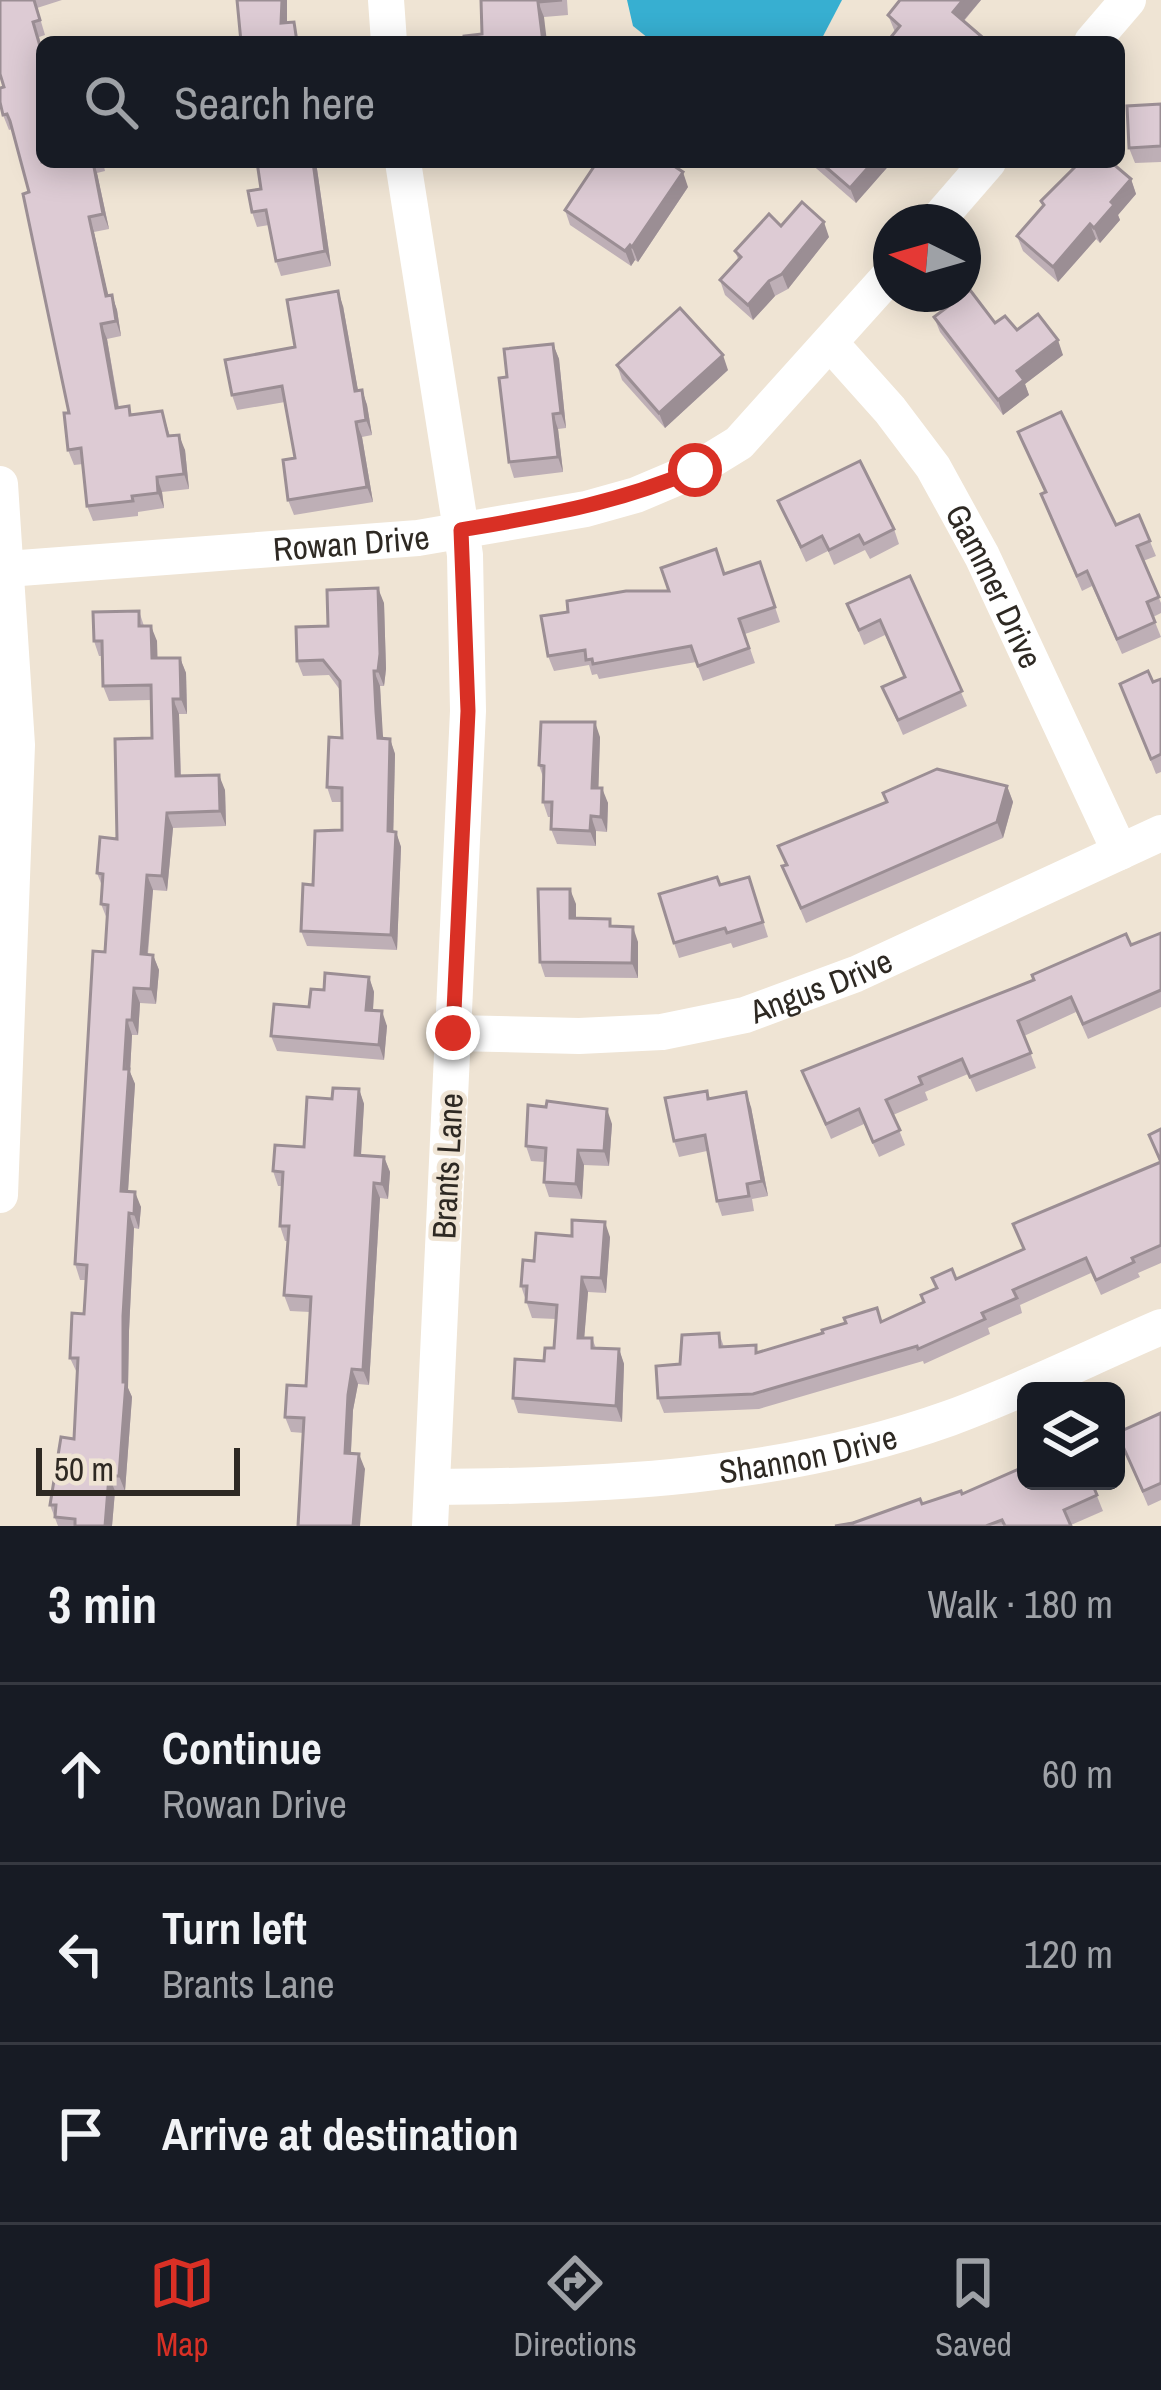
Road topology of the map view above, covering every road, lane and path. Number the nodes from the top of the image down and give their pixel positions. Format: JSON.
{"nodes":[{"id":1,"x":386,"y":0,"type":"edge"},
{"id":2,"x":1128,"y":0,"type":"edge"},
{"id":3,"x":389,"y":36,"type":"edge"},
{"id":4,"x":1097,"y":36,"type":"edge"},
{"id":5,"x":404,"y":168,"type":"edge"},
{"id":6,"x":983,"y":168,"type":"edge"},
{"id":7,"x":952,"y":204,"type":"edge"},
{"id":8,"x":873,"y":295,"type":"edge"},
{"id":9,"x":831,"y":344,"type":"junction"},
{"id":10,"x":0,"y":484,"type":"edge"},
{"id":11,"x":461,"y":530,"type":"junction"},
{"id":12,"x":7,"y":569,"type":"junction"},
{"id":13,"x":1161,"y":833,"type":"edge"},
{"id":14,"x":1120,"y":852,"type":"junction"},
{"id":15,"x":453,"y":1033,"type":"junction"},
{"id":16,"x":0,"y":1195,"type":"edge"},
{"id":17,"x":1161,"y":1327,"type":"edge"},
{"id":18,"x":432,"y":1487,"type":"junction"},
{"id":19,"x":430,"y":1526,"type":"edge"}],
"edges":[{"from":1,"to":3,"type":"street"},
{"from":2,"to":4,"type":"street"},
{"from":5,"to":11,"type":"street","name":"Brants Lane"},
{"from":6,"to":7,"type":"street"},
{"from":8,"to":9,"type":"street","name":"Rowan Drive"},
{"from":9,"to":11,"type":"street","name":"Rowan Drive"},
{"from":9,"to":14,"type":"street","name":"Gammer Drive"},
{"from":10,"to":12,"type":"street"},
{"from":11,"to":12,"type":"street","name":"Rowan Drive"},
{"from":11,"to":15,"type":"street","name":"Brants Lane"},
{"from":12,"to":16,"type":"street"},
{"from":13,"to":14,"type":"street","name":"Angus Drive"},
{"from":14,"to":15,"type":"street","name":"Angus Drive"},
{"from":15,"to":18,"type":"street","name":"Brants Lane"},
{"from":17,"to":18,"type":"street","name":"Shannon Drive"},
{"from":18,"to":19,"type":"street","name":"Brants Lane"}]}
